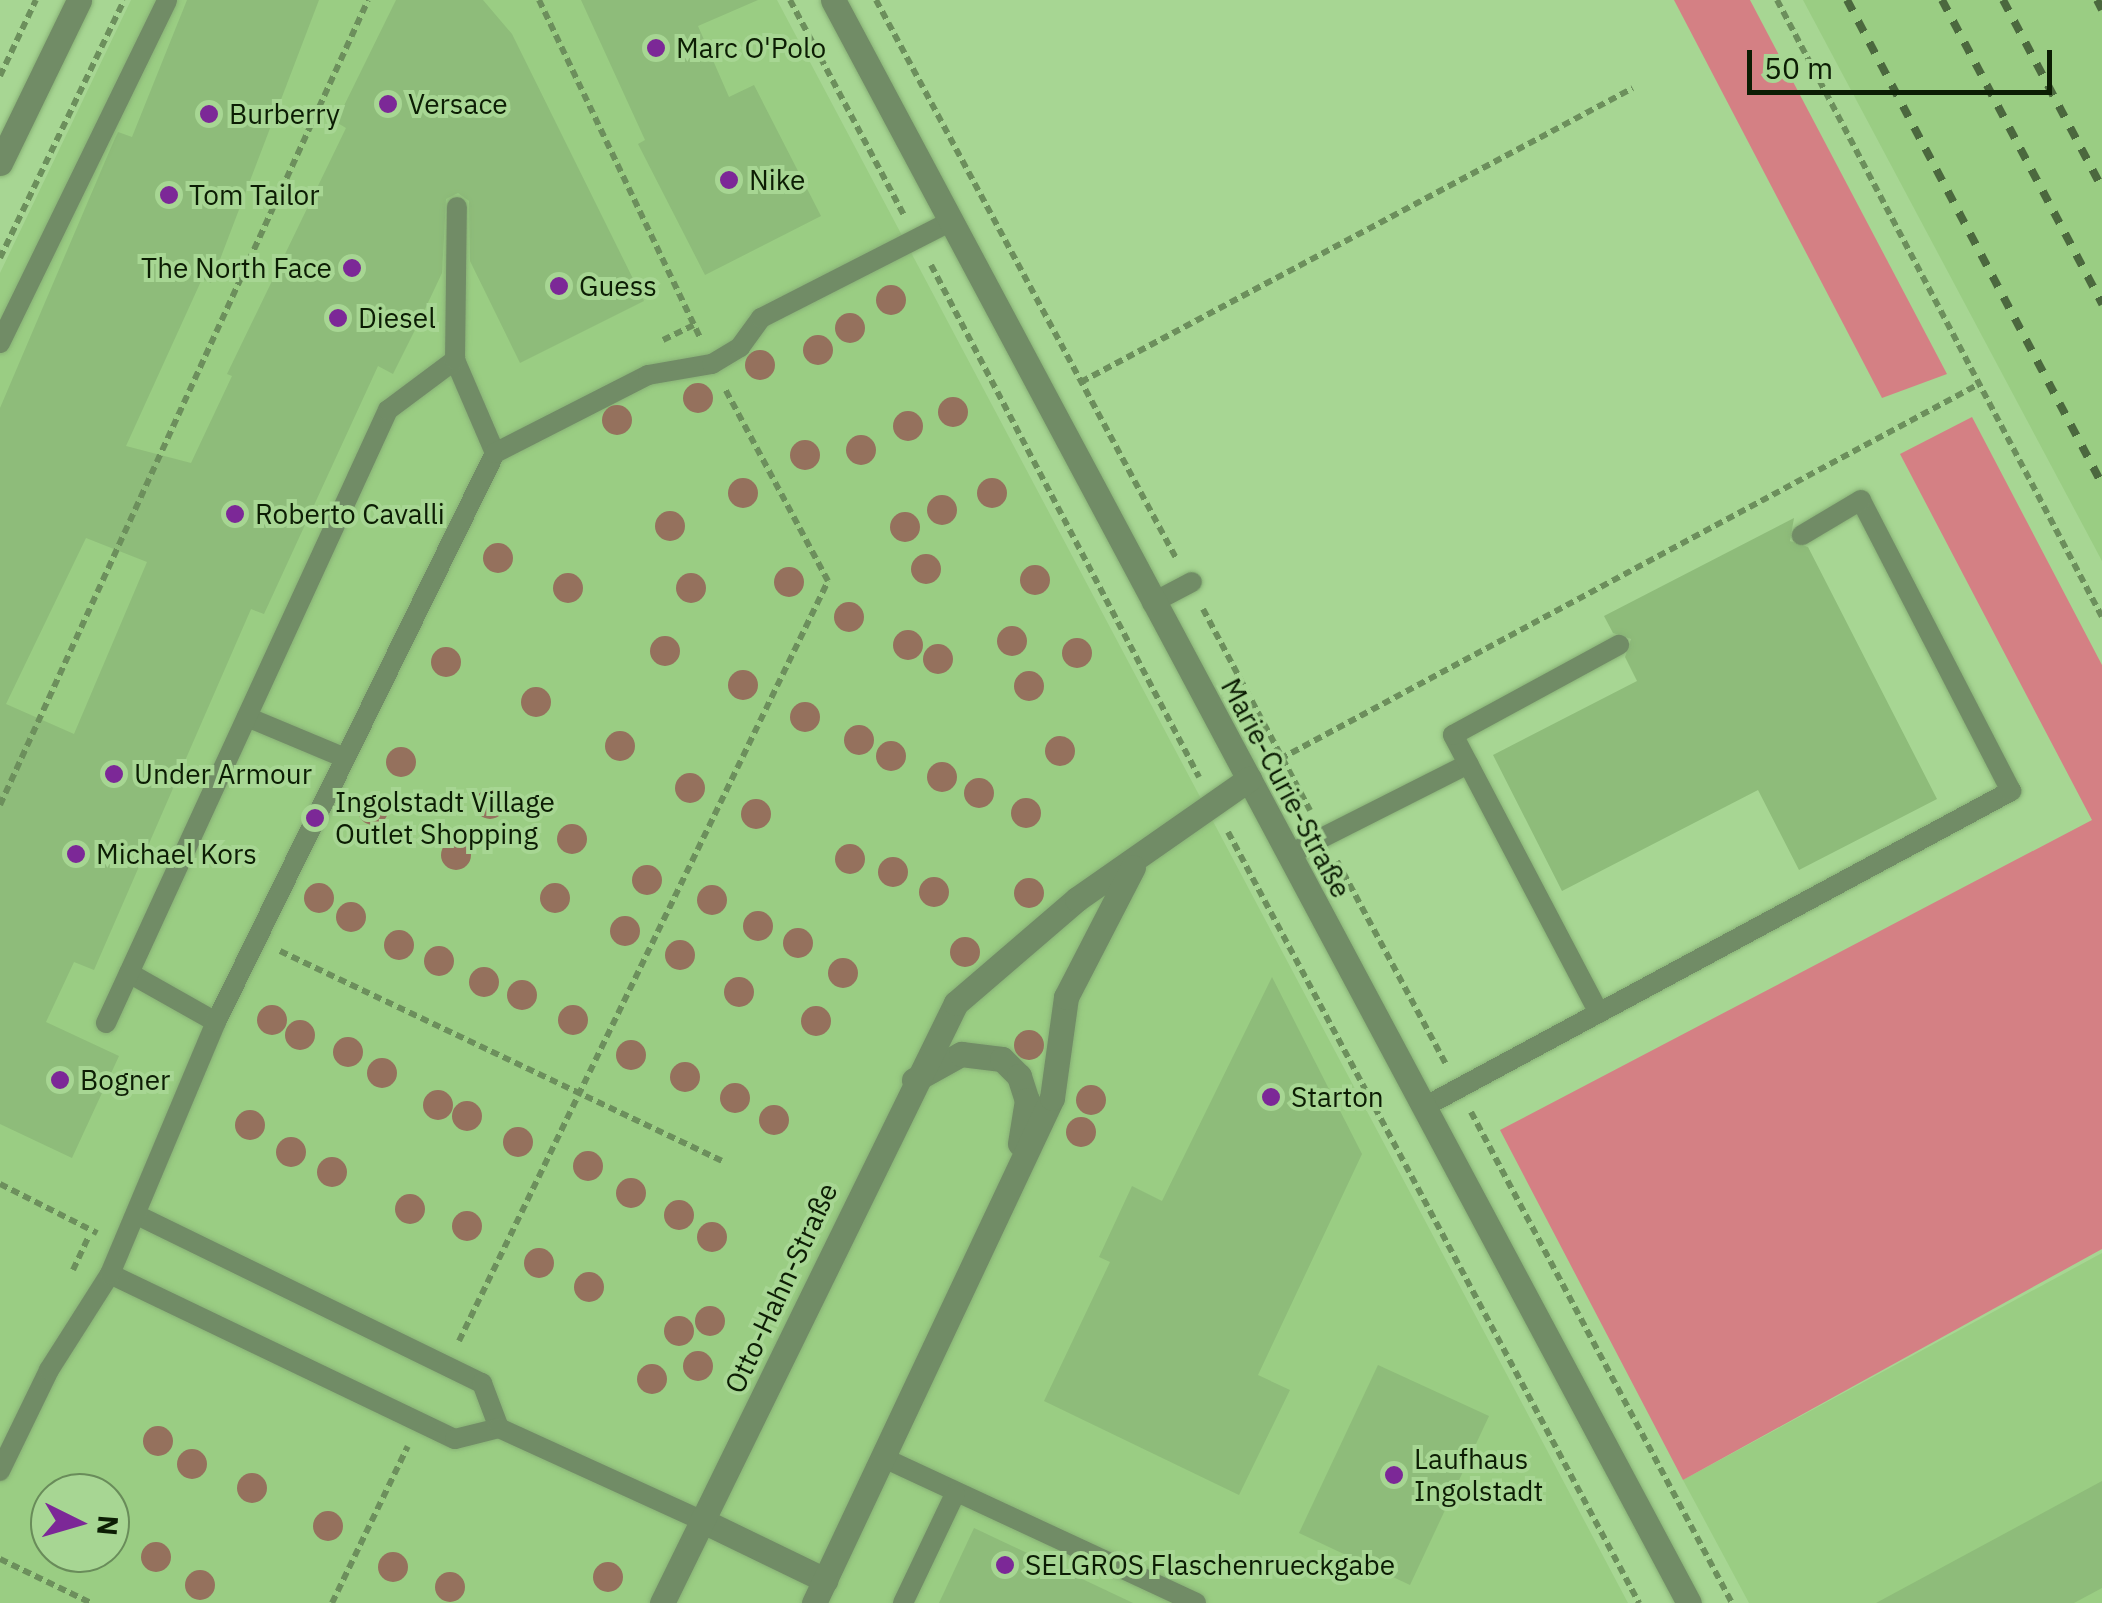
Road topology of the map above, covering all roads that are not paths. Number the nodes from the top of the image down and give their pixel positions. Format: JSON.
{"nodes":[{"id":1,"x":80,"y":0,"type":"edge"},
{"id":2,"x":167,"y":0,"type":"edge"},
{"id":3,"x":833,"y":0,"type":"edge"},
{"id":4,"x":0,"y":163,"type":"edge"},
{"id":5,"x":457,"y":207,"type":"dead end"},
{"id":6,"x":951,"y":221,"type":"junction"},
{"id":7,"x":0,"y":343,"type":"edge"},
{"id":8,"x":455,"y":360,"type":"junction"},
{"id":9,"x":495,"y":454,"type":"junction"},
{"id":10,"x":1802,"y":534,"type":"dead end"},
{"id":11,"x":1191,"y":582,"type":"road end"},
{"id":12,"x":1152,"y":603,"type":"junction"},
{"id":13,"x":1619,"y":645,"type":"dead end"},
{"id":14,"x":247,"y":716,"type":"junction"},
{"id":15,"x":345,"y":758,"type":"junction"},
{"id":16,"x":1468,"y":764,"type":"junction"},
{"id":17,"x":1249,"y":780,"type":"junction"},
{"id":18,"x":1288,"y":854,"type":"junction"},
{"id":19,"x":1135,"y":862,"type":"junction"},
{"id":20,"x":129,"y":973,"type":"junction"},
{"id":21,"x":1599,"y":1013,"type":"junction"},
{"id":22,"x":216,"y":1022,"type":"junction"},
{"id":23,"x":106,"y":1023,"type":"dead end"},
{"id":24,"x":912,"y":1080,"type":"junction"},
{"id":25,"x":1424,"y":1107,"type":"junction"},
{"id":26,"x":1014,"y":1187,"type":"junction"},
{"id":27,"x":137,"y":1215,"type":"junction"},
{"id":28,"x":110,"y":1274,"type":"junction"},
{"id":29,"x":499,"y":1428,"type":"junction"},
{"id":30,"x":7,"y":1442,"type":"edge"},
{"id":31,"x":884,"y":1458,"type":"junction"},
{"id":32,"x":0,"y":1470,"type":"edge"},
{"id":33,"x":955,"y":1494,"type":"junction"},
{"id":34,"x":703,"y":1520,"type":"junction"},
{"id":35,"x":820,"y":1592,"type":"edge"},
{"id":36,"x":662,"y":1603,"type":"edge"},
{"id":37,"x":903,"y":1603,"type":"edge"},
{"id":38,"x":1196,"y":1603,"type":"edge"},
{"id":39,"x":1688,"y":1603,"type":"edge"}],
"edges":[{"from":1,"to":4,"type":"street"},
{"from":2,"to":7,"type":"lane"},
{"from":3,"to":6,"type":"street","name":"Marie-Curie-Straße"},
{"from":5,"to":8,"type":"lane"},
{"from":6,"to":9,"type":"lane"},
{"from":6,"to":12,"type":"street","name":"Marie-Curie-Straße"},
{"from":8,"to":9,"type":"lane"},
{"from":8,"to":14,"type":"lane"},
{"from":9,"to":15,"type":"lane"},
{"from":10,"to":21,"type":"lane"},
{"from":11,"to":12,"type":"lane"},
{"from":12,"to":17,"type":"street","name":"Marie-Curie-Straße"},
{"from":13,"to":16,"type":"lane"},
{"from":14,"to":15,"type":"lane"},
{"from":14,"to":20,"type":"lane"},
{"from":15,"to":22,"type":"lane"},
{"from":16,"to":18,"type":"lane"},
{"from":16,"to":21,"type":"lane"},
{"from":17,"to":18,"type":"street","name":"Marie-Curie-Straße"},
{"from":17,"to":19,"type":"street","name":"Otto-Hahn-Straße"},
{"from":18,"to":25,"type":"street","name":"Marie-Curie-Straße"},
{"from":19,"to":24,"type":"street","name":"Otto-Hahn-Straße"},
{"from":19,"to":26,"type":"street","name":"Otto-Hahn-Straße"},
{"from":20,"to":22,"type":"lane"},
{"from":20,"to":23,"type":"lane"},
{"from":21,"to":25,"type":"lane"},
{"from":22,"to":27,"type":"lane"},
{"from":24,"to":26,"type":"street","name":"Otto-Hahn-Straße"},
{"from":24,"to":34,"type":"street","name":"Otto-Hahn-Straße"},
{"from":25,"to":39,"type":"street","name":"Marie-Curie-Straße"},
{"from":26,"to":31,"type":"street","name":"Otto-Hahn-Straße"},
{"from":27,"to":28,"type":"lane"},
{"from":27,"to":29,"type":"lane"},
{"from":28,"to":29,"type":"lane"},
{"from":28,"to":30,"type":"lane"},
{"from":29,"to":34,"type":"lane"},
{"from":30,"to":32,"type":"lane"},
{"from":31,"to":33,"type":"lane"},
{"from":31,"to":35,"type":"street","name":"Otto-Hahn-Straße"},
{"from":33,"to":37,"type":"lane"},
{"from":33,"to":38,"type":"lane"},
{"from":34,"to":35,"type":"street","name":"Otto-Hahn-Straße"},
{"from":34,"to":36,"type":"street","name":"Otto-Hahn-Straße"}]}
